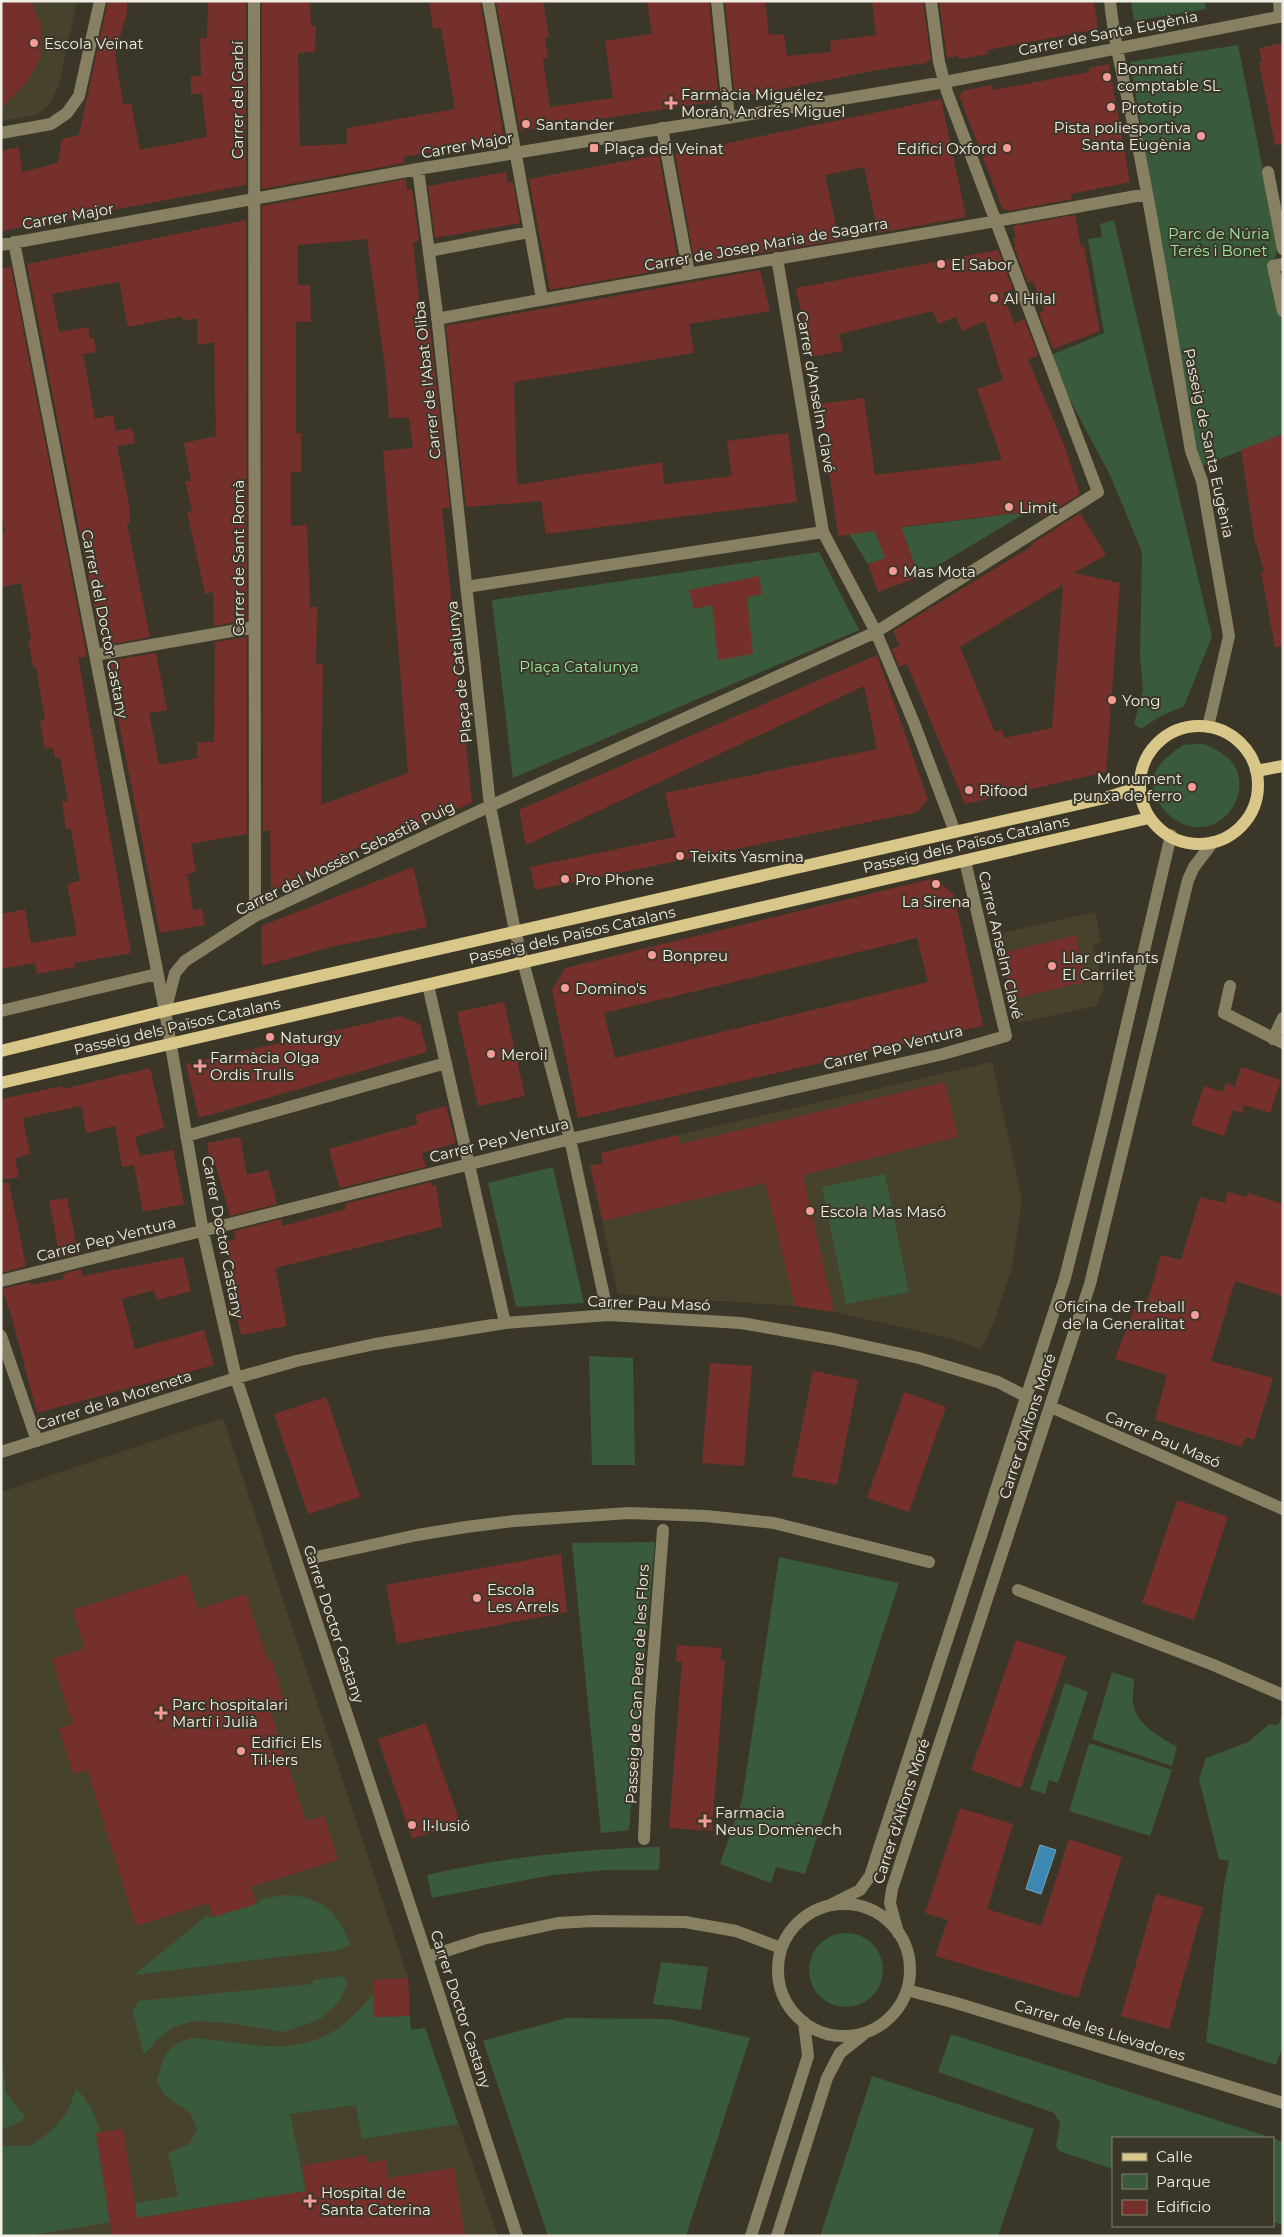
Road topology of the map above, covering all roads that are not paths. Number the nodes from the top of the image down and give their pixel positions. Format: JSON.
{"nodes":[{"id":1,"x":100,"y":1,"type":"edge"},
{"id":2,"x":254,"y":1,"type":"edge"},
{"id":3,"x":488,"y":1,"type":"edge"},
{"id":4,"x":717,"y":1,"type":"edge"},
{"id":5,"x":931,"y":1,"type":"edge"},
{"id":6,"x":1110,"y":1,"type":"edge"},
{"id":7,"x":1278,"y":1,"type":"edge"},
{"id":8,"x":1282,"y":17,"type":"edge"},
{"id":9,"x":1116,"y":48,"type":"junction"},
{"id":10,"x":942,"y":82,"type":"junction"},
{"id":11,"x":729,"y":118,"type":"junction"},
{"id":12,"x":662,"y":128,"type":"junction"},
{"id":13,"x":1,"y":133,"type":"edge"},
{"id":14,"x":515,"y":153,"type":"junction"},
{"id":15,"x":418,"y":169,"type":"junction"},
{"id":16,"x":1268,"y":172,"type":"dead end"},
{"id":17,"x":1148,"y":194,"type":"junction"},
{"id":18,"x":253,"y":199,"type":"junction"},
{"id":19,"x":995,"y":222,"type":"junction"},
{"id":20,"x":529,"y":232,"type":"junction"},
{"id":21,"x":14,"y":242,"type":"junction"},
{"id":22,"x":1,"y":245,"type":"edge"},
{"id":23,"x":1283,"y":249,"type":"edge"},
{"id":24,"x":429,"y":250,"type":"junction"},
{"id":25,"x":777,"y":258,"type":"junction"},
{"id":26,"x":1283,"y":264,"type":"edge"},
{"id":27,"x":689,"y":274,"type":"junction"},
{"id":28,"x":542,"y":299,"type":"junction"},
{"id":29,"x":1283,"y":311,"type":"edge"},
{"id":30,"x":437,"y":320,"type":"junction"},
{"id":31,"x":823,"y":532,"type":"junction"},
{"id":32,"x":466,"y":587,"type":"junction"},
{"id":33,"x":254,"y":627,"type":"junction"},
{"id":34,"x":876,"y":632,"type":"junction"},
{"id":35,"x":95,"y":655,"type":"junction"},
{"id":36,"x":1208,"y":727,"type":"junction"},
{"id":37,"x":1283,"y":766,"type":"edge"},
{"id":38,"x":1256,"y":772,"type":"junction"},
{"id":39,"x":1140,"y":787,"type":"junction"},
{"id":40,"x":490,"y":806,"type":"junction"},
{"id":41,"x":1150,"y":818,"type":"junction"},
{"id":42,"x":955,"y":832,"type":"junction"},
{"id":43,"x":1171,"y":835,"type":"junction"},
{"id":44,"x":1213,"y":842,"type":"junction"},
{"id":45,"x":965,"y":861,"type":"junction"},
{"id":46,"x":255,"y":916,"type":"junction"},
{"id":47,"x":515,"y":932,"type":"junction"},
{"id":48,"x":523,"y":963,"type":"junction"},
{"id":49,"x":157,"y":974,"type":"junction"},
{"id":50,"x":428,"y":985,"type":"junction"},
{"id":51,"x":1230,"y":986,"type":"dead end"},
{"id":52,"x":165,"y":1010,"type":"junction"},
{"id":53,"x":1,"y":1011,"type":"edge"},
{"id":54,"x":1283,"y":1018,"type":"edge"},
{"id":55,"x":1006,"y":1036,"type":"joint"},
{"id":56,"x":1278,"y":1041,"type":"edge"},
{"id":57,"x":171,"y":1044,"type":"junction"},
{"id":58,"x":1,"y":1051,"type":"edge"},
{"id":59,"x":446,"y":1063,"type":"junction"},
{"id":60,"x":1,"y":1084,"type":"edge"},
{"id":61,"x":186,"y":1136,"type":"junction"},
{"id":62,"x":570,"y":1139,"type":"junction"},
{"id":63,"x":468,"y":1165,"type":"junction"},
{"id":64,"x":203,"y":1232,"type":"junction"},
{"id":65,"x":1,"y":1281,"type":"edge"},
{"id":66,"x":608,"y":1315,"type":"junction"},
{"id":67,"x":505,"y":1323,"type":"junction"},
{"id":68,"x":1,"y":1336,"type":"edge"},
{"id":69,"x":236,"y":1378,"type":"junction"},
{"id":70,"x":1026,"y":1396,"type":"junction"},
{"id":71,"x":1051,"y":1407,"type":"junction"},
{"id":72,"x":37,"y":1441,"type":"junction"},
{"id":73,"x":1,"y":1452,"type":"edge"},
{"id":74,"x":1283,"y":1509,"type":"edge"},
{"id":75,"x":662,"y":1530,"type":"dead end"},
{"id":76,"x":312,"y":1558,"type":"dead end"},
{"id":77,"x":929,"y":1562,"type":"dead end"},
{"id":78,"x":1018,"y":1590,"type":"dead end"},
{"id":79,"x":1283,"y":1696,"type":"edge"},
{"id":80,"x":644,"y":1839,"type":"dead end"},
{"id":81,"x":830,"y":1905,"type":"junction"},
{"id":82,"x":898,"y":1932,"type":"junction"},
{"id":83,"x":782,"y":1948,"type":"junction"},
{"id":84,"x":428,"y":1957,"type":"junction"},
{"id":85,"x":907,"y":1990,"type":"junction"},
{"id":86,"x":804,"y":2022,"type":"junction"},
{"id":87,"x":868,"y":2031,"type":"junction"},
{"id":88,"x":1283,"y":2103,"type":"edge"},
{"id":89,"x":517,"y":2236,"type":"edge"},
{"id":90,"x":750,"y":2236,"type":"edge"},
{"id":91,"x":777,"y":2236,"type":"edge"}],
"edges":[{"from":1,"to":13,"type":"street"},
{"from":2,"to":18,"type":"street","name":"Carrer del Garbí"},
{"from":3,"to":14,"type":"street"},
{"from":4,"to":11,"type":"street"},
{"from":5,"to":10,"type":"street"},
{"from":6,"to":9,"type":"street","name":"Passeig de Santa Eugènia"},
{"from":7,"to":8,"type":"street"},
{"from":8,"to":9,"type":"street","name":"Carrer de Santa Eugènia"},
{"from":9,"to":10,"type":"street","name":"Carrer de Santa Eugènia"},
{"from":9,"to":17,"type":"street","name":"Passeig de Santa Eugènia"},
{"from":10,"to":11,"type":"street","name":"Carrer Major"},
{"from":10,"to":19,"type":"street"},
{"from":11,"to":12,"type":"street","name":"Carrer Major"},
{"from":12,"to":14,"type":"street","name":"Carrer Major"},
{"from":12,"to":27,"type":"street"},
{"from":14,"to":15,"type":"street","name":"Carrer Major"},
{"from":14,"to":20,"type":"street"},
{"from":15,"to":18,"type":"street","name":"Carrer Major"},
{"from":15,"to":24,"type":"street","name":"Carrer de l'Abat Oliba"},
{"from":16,"to":23,"type":"street"},
{"from":17,"to":19,"type":"street","name":"Carrer de Josep Maria de Sagarra"},
{"from":17,"to":36,"type":"street","name":"Passeig de Santa Eugènia"},
{"from":18,"to":21,"type":"street","name":"Carrer Major"},
{"from":18,"to":33,"type":"street","name":"Carrer de Sant Romà"},
{"from":19,"to":25,"type":"street","name":"Carrer de Josep Maria de Sagarra"},
{"from":19,"to":34,"type":"street"},
{"from":20,"to":24,"type":"street"},
{"from":20,"to":28,"type":"street"},
{"from":21,"to":22,"type":"street","name":"Carrer Major"},
{"from":21,"to":35,"type":"street","name":"Carrer del Doctor Castany"},
{"from":24,"to":30,"type":"street","name":"Carrer de l'Abat Oliba"},
{"from":25,"to":27,"type":"street","name":"Carrer de Josep Maria de Sagarra"},
{"from":25,"to":31,"type":"street","name":"Carrer d'Anselm Clavé"},
{"from":26,"to":29,"type":"street"},
{"from":27,"to":28,"type":"street","name":"Carrer de Josep Maria de Sagarra"},
{"from":28,"to":30,"type":"street","name":"Carrer de Josep Maria de Sagarra"},
{"from":30,"to":32,"type":"street","name":"Carrer de l'Abat Oliba"},
{"from":31,"to":32,"type":"street","name":"Plaça de Catalunya"},
{"from":31,"to":34,"type":"street"},
{"from":32,"to":40,"type":"street","name":"Plaça de Catalunya"},
{"from":33,"to":35,"type":"street"},
{"from":33,"to":46,"type":"street","name":"Carrer de Sant Romà"},
{"from":34,"to":40,"type":"street"},
{"from":34,"to":42,"type":"street"},
{"from":35,"to":49,"type":"street","name":"Carrer del Doctor Castany"},
{"from":36,"to":38,"type":"main road"},
{"from":36,"to":39,"type":"main road"},
{"from":37,"to":38,"type":"main road"},
{"from":38,"to":44,"type":"main road"},
{"from":39,"to":41,"type":"main road"},
{"from":39,"to":42,"type":"main road"},
{"from":40,"to":46,"type":"street","name":"Carrer del Mossèn Sebastià Puig"},
{"from":40,"to":47,"type":"street"},
{"from":41,"to":43,"type":"main road"},
{"from":41,"to":45,"type":"main road","name":"Passeig dels Països Catalans"},
{"from":42,"to":47,"type":"main road"},
{"from":43,"to":44,"type":"main road"},
{"from":43,"to":70,"type":"street","name":"Carrer d'Alfons Moré"},
{"from":44,"to":71,"type":"street","name":"Carrer d'Alfons Moré"},
{"from":45,"to":48,"type":"main road","name":"Passeig dels Països Catalans"},
{"from":45,"to":55,"type":"street","name":"Carrer Anselm Clavé"},
{"from":46,"to":52,"type":"street","name":"Carrer del Mossèn Sebastià Puig"},
{"from":47,"to":48,"type":"street"},
{"from":47,"to":52,"type":"main road"},
{"from":48,"to":50,"type":"main road","name":"Passeig dels Països Catalans"},
{"from":48,"to":62,"type":"street"},
{"from":49,"to":52,"type":"street","name":"Carrer del Doctor Castany"},
{"from":49,"to":53,"type":"street"},
{"from":50,"to":57,"type":"main road","name":"Passeig dels Països Catalans"},
{"from":50,"to":59,"type":"street"},
{"from":51,"to":56,"type":"street"},
{"from":52,"to":57,"type":"street","name":"Carrer Doctor Castany"},
{"from":52,"to":58,"type":"main road"},
{"from":54,"to":56,"type":"street"},
{"from":55,"to":62,"type":"street","name":"Carrer Pep Ventura"},
{"from":57,"to":60,"type":"main road","name":"Passeig dels Països Catalans"},
{"from":57,"to":61,"type":"street","name":"Carrer Doctor Castany"},
{"from":59,"to":61,"type":"street"},
{"from":59,"to":63,"type":"street"},
{"from":61,"to":64,"type":"street","name":"Carrer Doctor Castany"},
{"from":62,"to":63,"type":"street","name":"Carrer Pep Ventura"},
{"from":62,"to":66,"type":"street"},
{"from":63,"to":64,"type":"street","name":"Carrer Pep Ventura"},
{"from":63,"to":67,"type":"street"},
{"from":64,"to":65,"type":"street","name":"Carrer Pep Ventura"},
{"from":64,"to":69,"type":"street","name":"Carrer Doctor Castany"},
{"from":66,"to":67,"type":"street","name":"Carrer Pau Masó"},
{"from":66,"to":70,"type":"street","name":"Carrer Pau Masó"},
{"from":67,"to":69,"type":"street","name":"Carrer Pau Masó"},
{"from":68,"to":72,"type":"street"},
{"from":69,"to":72,"type":"street","name":"Carrer de la Moreneta"},
{"from":69,"to":84,"type":"street","name":"Carrer Doctor Castany"},
{"from":70,"to":81,"type":"street","name":"Carrer d'Alfons Moré"},
{"from":71,"to":74,"type":"street","name":"Carrer Pau Masó"},
{"from":71,"to":82,"type":"street","name":"Carrer d'Alfons Moré"},
{"from":72,"to":73,"type":"street","name":"Carrer de la Moreneta"},
{"from":75,"to":80,"type":"street","name":"Passeig de Can Pere de les Flors"},
{"from":76,"to":77,"type":"street"},
{"from":78,"to":79,"type":"street"},
{"from":81,"to":82,"type":"street"},
{"from":81,"to":83,"type":"street"},
{"from":82,"to":85,"type":"street"},
{"from":83,"to":84,"type":"street"},
{"from":83,"to":86,"type":"street"},
{"from":84,"to":89,"type":"street","name":"Carrer Doctor Castany"},
{"from":85,"to":87,"type":"street"},
{"from":85,"to":88,"type":"street","name":"Carrer de les Llevadores"},
{"from":86,"to":87,"type":"street"},
{"from":86,"to":90,"type":"street"},
{"from":87,"to":91,"type":"street"}]}
